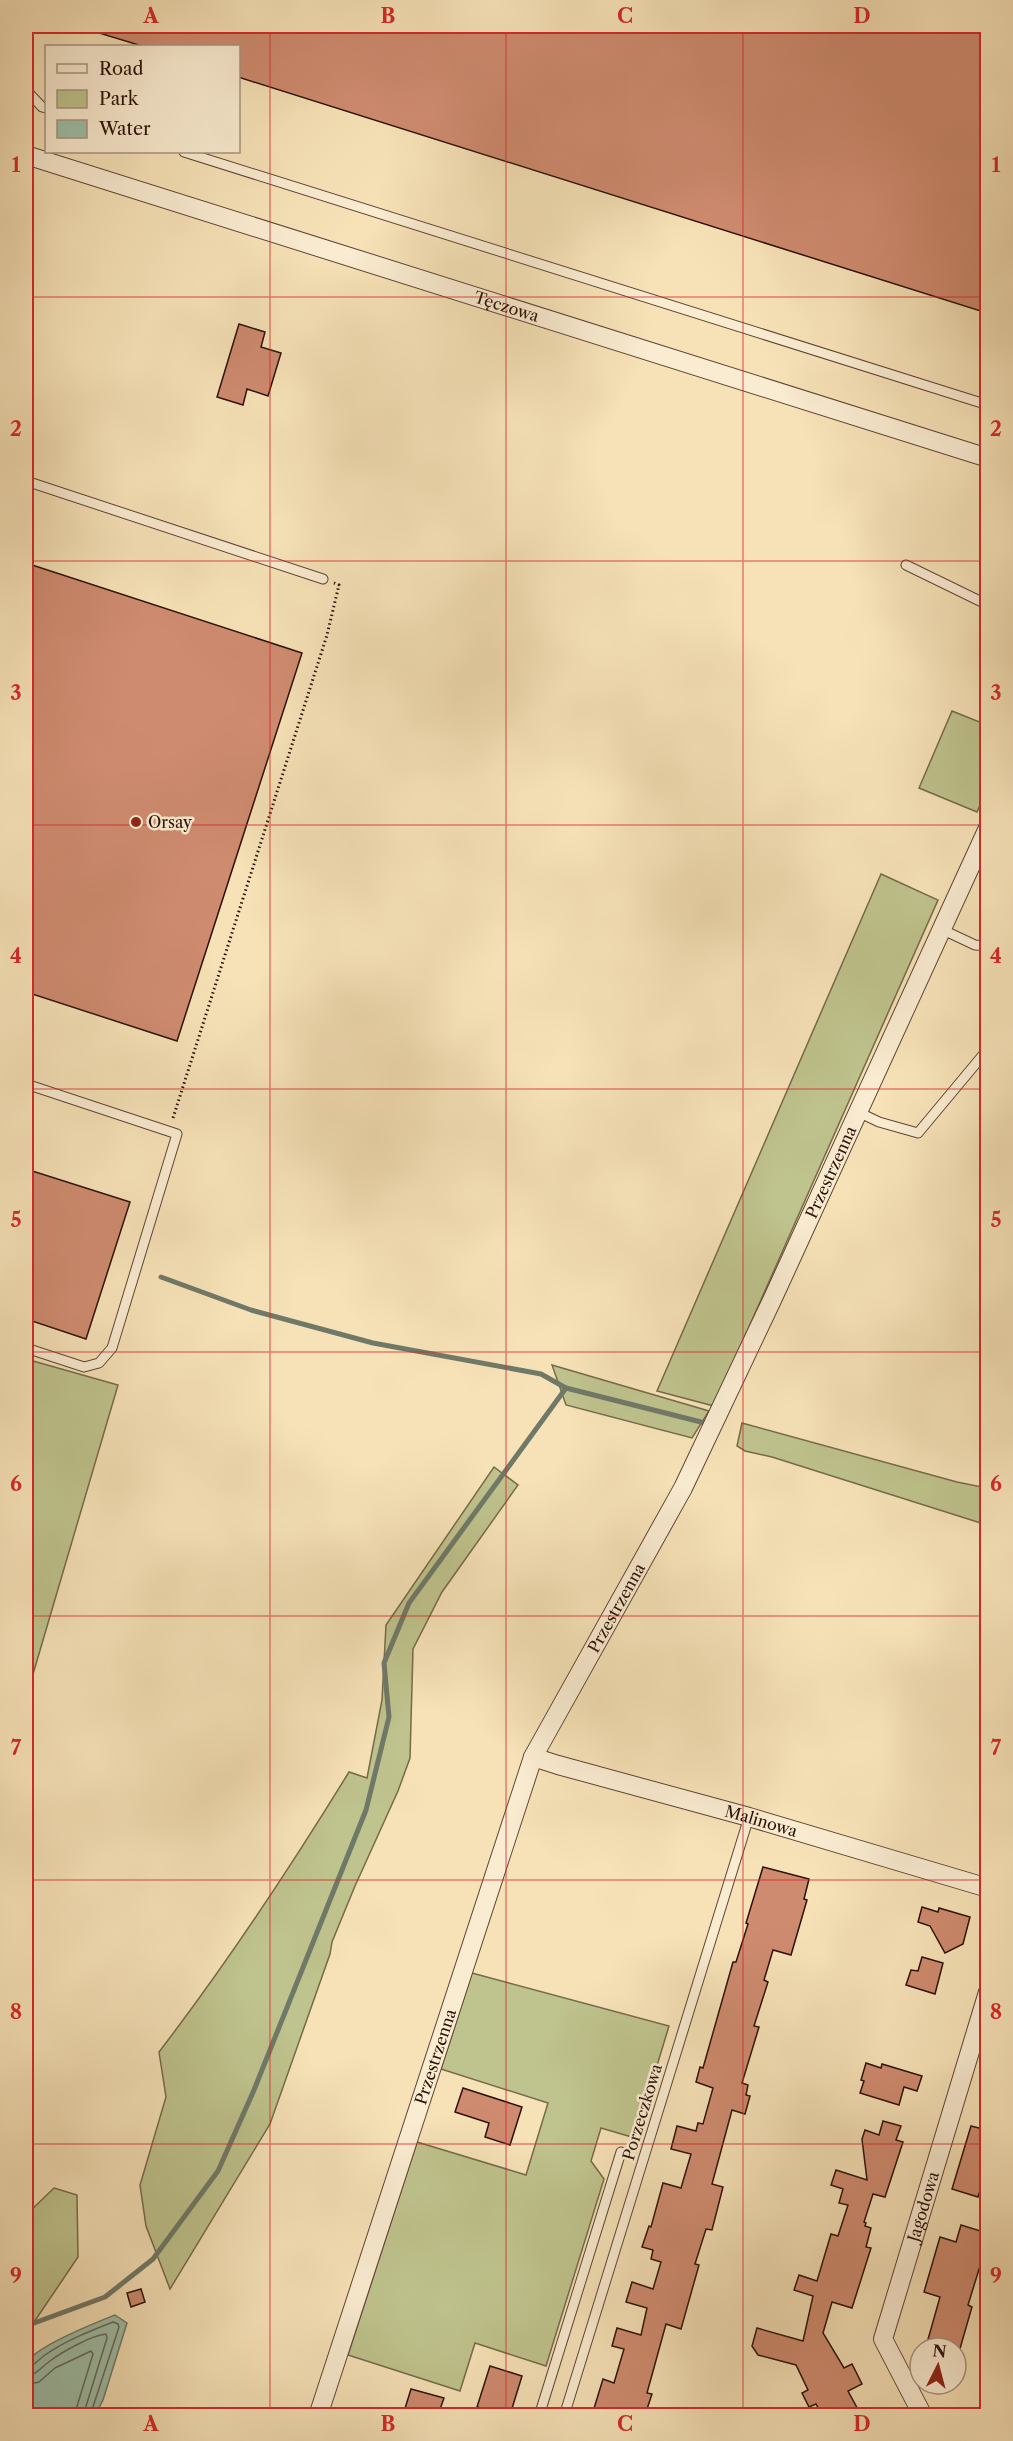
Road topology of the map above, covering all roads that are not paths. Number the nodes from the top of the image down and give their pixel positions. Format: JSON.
{"nodes":[{"id":1,"x":26,"y":90,"type":"edge"},
{"id":2,"x":45,"y":108,"type":"edge"},
{"id":3,"x":187,"y":153,"type":"edge"},
{"id":4,"x":26,"y":155,"type":"edge"},
{"id":5,"x":987,"y":405,"type":"edge"},
{"id":6,"x":987,"y":458,"type":"edge"},
{"id":7,"x":26,"y":481,"type":"edge"},
{"id":8,"x":906,"y":566,"type":"dead end"},
{"id":9,"x":323,"y":579,"type":"road end"},
{"id":10,"x":987,"y":605,"type":"edge"},
{"id":11,"x":987,"y":828,"type":"edge"},
{"id":12,"x":941,"y":929,"type":"junction"},
{"id":13,"x":987,"y":946,"type":"edge"},
{"id":14,"x":987,"y":1049,"type":"edge"},
{"id":15,"x":26,"y":1084,"type":"edge"},
{"id":16,"x":858,"y":1112,"type":"junction"},
{"id":17,"x":26,"y":1348,"type":"edge"},
{"id":18,"x":533,"y":1756,"type":"junction"},
{"id":19,"x":749,"y":1817,"type":"junction"},
{"id":20,"x":987,"y":1888,"type":"edge"},
{"id":21,"x":987,"y":1992,"type":"edge"},
{"id":22,"x":621,"y":2152,"type":"dead end"},
{"id":23,"x":318,"y":2415,"type":"edge"},
{"id":24,"x":539,"y":2415,"type":"edge"},
{"id":25,"x":564,"y":2415,"type":"edge"},
{"id":26,"x":922,"y":2415,"type":"edge"}],
"edges":[{"from":1,"to":2,"type":"lane"},
{"from":3,"to":5,"type":"lane"},
{"from":4,"to":6,"type":"street","name":"Tęczowa"},
{"from":7,"to":9,"type":"lane"},
{"from":8,"to":10,"type":"lane"},
{"from":11,"to":12,"type":"street","name":"Przestrzenna"},
{"from":12,"to":13,"type":"lane"},
{"from":12,"to":16,"type":"street","name":"Przestrzenna"},
{"from":14,"to":16,"type":"lane"},
{"from":15,"to":17,"type":"lane"},
{"from":16,"to":18,"type":"street","name":"Przestrzenna"},
{"from":18,"to":19,"type":"street","name":"Malinowa"},
{"from":18,"to":23,"type":"street","name":"Przestrzenna"},
{"from":19,"to":20,"type":"street","name":"Malinowa"},
{"from":19,"to":25,"type":"lane","name":"Porzeczkowa"},
{"from":21,"to":26,"type":"street","name":"Jagodowa"},
{"from":22,"to":24,"type":"lane"}]}
